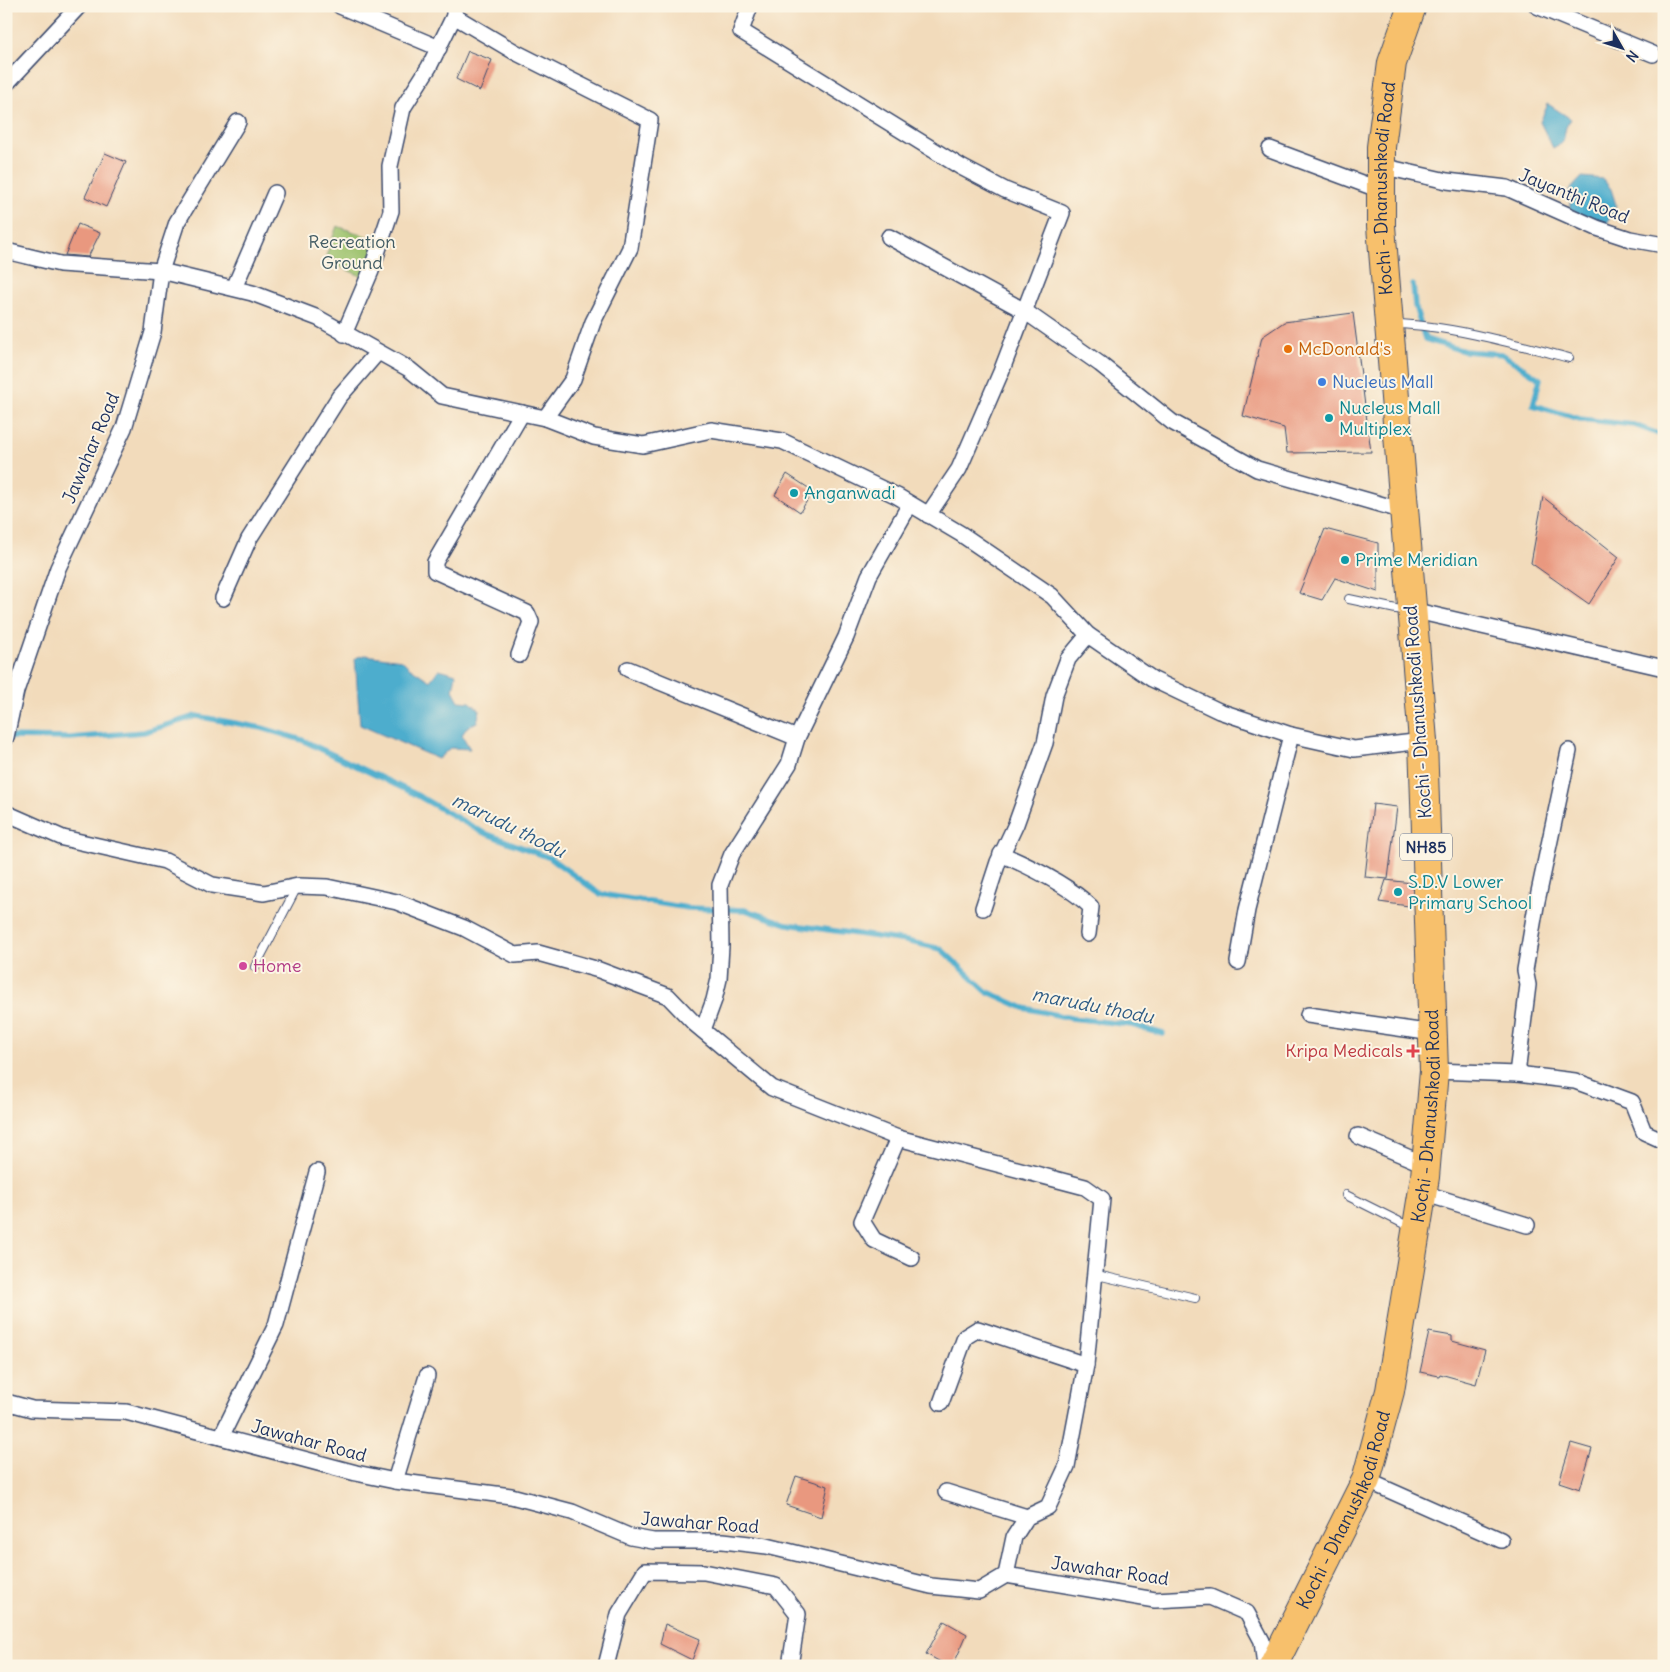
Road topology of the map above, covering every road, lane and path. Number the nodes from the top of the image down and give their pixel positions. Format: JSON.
{"nodes":[{"id":1,"x":78,"y":6,"type":"edge"},
{"id":2,"x":340,"y":6,"type":"edge"},
{"id":3,"x":750,"y":6,"type":"edge"},
{"id":4,"x":1412,"y":6,"type":"edge"},
{"id":5,"x":1537,"y":6,"type":"edge"},
{"id":6,"x":454,"y":11,"type":"edge"},
{"id":7,"x":439,"y":48,"type":"junction"},
{"id":8,"x":1653,"y":54,"type":"dead end"},
{"id":9,"x":6,"y":84,"type":"edge"},
{"id":10,"x":238,"y":122,"type":"dead end"},
{"id":11,"x":1270,"y":148,"type":"dead end"},
{"id":12,"x":1381,"y":178,"type":"junction"},
{"id":13,"x":275,"y":193,"type":"dead end"},
{"id":14,"x":889,"y":237,"type":"dead end"},
{"id":15,"x":1664,"y":245,"type":"edge"},
{"id":16,"x":6,"y":251,"type":"edge"},
{"id":17,"x":161,"y":270,"type":"junction"},
{"id":18,"x":234,"y":288,"type":"junction"},
{"id":19,"x":1023,"y":310,"type":"junction"},
{"id":20,"x":1398,"y":324,"type":"junction"},
{"id":21,"x":344,"y":334,"type":"junction"},
{"id":22,"x":377,"y":352,"type":"junction"},
{"id":23,"x":1569,"y":358,"type":"dead end"},
{"id":24,"x":522,"y":413,"type":"junction"},
{"id":25,"x":545,"y":418,"type":"junction"},
{"id":26,"x":910,"y":504,"type":"junction"},
{"id":27,"x":1404,"y":511,"type":"junction"},
{"id":28,"x":928,"y":515,"type":"junction"},
{"id":29,"x":224,"y":598,"type":"dead end"},
{"id":30,"x":1349,"y":599,"type":"dead end"},
{"id":31,"x":1412,"y":610,"type":"junction"},
{"id":32,"x":1088,"y":635,"type":"junction"},
{"id":33,"x":519,"y":655,"type":"dead end"},
{"id":34,"x":1664,"y":668,"type":"edge"},
{"id":35,"x":628,"y":669,"type":"dead end"},
{"id":36,"x":1291,"y":735,"type":"junction"},
{"id":37,"x":7,"y":736,"type":"edge"},
{"id":38,"x":797,"y":738,"type":"junction"},
{"id":39,"x":1423,"y":741,"type":"junction"},
{"id":40,"x":1569,"y":751,"type":"dead end"},
{"id":41,"x":6,"y":812,"type":"edge"},
{"id":42,"x":1001,"y":854,"type":"junction"},
{"id":43,"x":298,"y":886,"type":"junction"},
{"id":44,"x":983,"y":908,"type":"dead end"},
{"id":45,"x":1088,"y":934,"type":"dead end"},
{"id":46,"x":1238,"y":962,"type":"dead end"},
{"id":47,"x":255,"y":967,"type":"dead end"},
{"id":48,"x":1308,"y":1014,"type":"dead end"},
{"id":49,"x":703,"y":1030,"type":"junction"},
{"id":50,"x":1433,"y":1033,"type":"junction"},
{"id":51,"x":1434,"y":1070,"type":"junction"},
{"id":52,"x":1517,"y":1074,"type":"junction"},
{"id":53,"x":1358,"y":1136,"type":"dead end"},
{"id":54,"x":898,"y":1138,"type":"junction"},
{"id":55,"x":1664,"y":1142,"type":"edge"},
{"id":56,"x":1426,"y":1165,"type":"junction"},
{"id":57,"x":317,"y":1172,"type":"dead end"},
{"id":58,"x":1423,"y":1193,"type":"junction"},
{"id":59,"x":1346,"y":1196,"type":"dead end"},
{"id":60,"x":1527,"y":1225,"type":"dead end"},
{"id":61,"x":1416,"y":1230,"type":"junction"},
{"id":62,"x":912,"y":1258,"type":"dead end"},
{"id":63,"x":1093,"y":1274,"type":"junction"},
{"id":64,"x":1195,"y":1298,"type":"dead end"},
{"id":65,"x":1086,"y":1365,"type":"junction"},
{"id":66,"x":427,"y":1376,"type":"dead end"},
{"id":67,"x":6,"y":1402,"type":"edge"},
{"id":68,"x":941,"y":1403,"type":"dead end"},
{"id":69,"x":221,"y":1437,"type":"junction"},
{"id":70,"x":1366,"y":1480,"type":"junction"},
{"id":71,"x":395,"y":1481,"type":"junction"},
{"id":72,"x":946,"y":1492,"type":"dead end"},
{"id":73,"x":1027,"y":1517,"type":"junction"},
{"id":74,"x":1501,"y":1540,"type":"dead end"},
{"id":75,"x":1006,"y":1575,"type":"junction"},
{"id":76,"x":606,"y":1666,"type":"edge"},
{"id":77,"x":790,"y":1666,"type":"edge"},
{"id":78,"x":1265,"y":1666,"type":"edge"},
{"id":79,"x":1273,"y":1666,"type":"edge"}],
"edges":[{"from":1,"to":9,"type":"street"},
{"from":2,"to":7,"type":"street"},
{"from":3,"to":19,"type":"street"},
{"from":4,"to":12,"type":"highway","name":"Kochi - Dhanushkodi Road","number":"NH85"},
{"from":5,"to":8,"type":"street"},
{"from":6,"to":7,"type":"street"},
{"from":6,"to":25,"type":"street"},
{"from":7,"to":21,"type":"street"},
{"from":10,"to":17,"type":"street","name":"Jawahar Road"},
{"from":11,"to":12,"type":"street","name":"Jayanthi Road"},
{"from":12,"to":15,"type":"street","name":"Jayanthi Road"},
{"from":12,"to":20,"type":"highway","name":"Kochi - Dhanushkodi Road","number":"NH85"},
{"from":13,"to":18,"type":"street"},
{"from":14,"to":19,"type":"street"},
{"from":16,"to":17,"type":"street"},
{"from":17,"to":18,"type":"street"},
{"from":17,"to":37,"type":"street","name":"Jawahar Road"},
{"from":18,"to":21,"type":"street"},
{"from":19,"to":27,"type":"street"},
{"from":19,"to":28,"type":"street"},
{"from":20,"to":23,"type":"lane"},
{"from":20,"to":27,"type":"highway","name":"Kochi - Dhanushkodi Road","number":"NH85"},
{"from":21,"to":22,"type":"street"},
{"from":22,"to":24,"type":"street"},
{"from":22,"to":29,"type":"street"},
{"from":24,"to":25,"type":"street"},
{"from":24,"to":33,"type":"street"},
{"from":25,"to":26,"type":"street"},
{"from":26,"to":28,"type":"street"},
{"from":26,"to":38,"type":"street"},
{"from":27,"to":31,"type":"highway","name":"Kochi - Dhanushkodi Road","number":"NH85"},
{"from":28,"to":32,"type":"street"},
{"from":30,"to":31,"type":"lane"},
{"from":31,"to":34,"type":"street"},
{"from":31,"to":39,"type":"highway","name":"Kochi - Dhanushkodi Road","number":"NH85"},
{"from":32,"to":36,"type":"street"},
{"from":32,"to":42,"type":"street"},
{"from":35,"to":38,"type":"street"},
{"from":36,"to":39,"type":"street"},
{"from":36,"to":46,"type":"street"},
{"from":38,"to":49,"type":"street"},
{"from":39,"to":50,"type":"highway","name":"Kochi - Dhanushkodi Road","number":"NH85"},
{"from":40,"to":52,"type":"street"},
{"from":41,"to":43,"type":"street"},
{"from":42,"to":44,"type":"street"},
{"from":42,"to":45,"type":"street"},
{"from":43,"to":47,"type":"lane"},
{"from":43,"to":49,"type":"street"},
{"from":48,"to":50,"type":"street"},
{"from":49,"to":54,"type":"street"},
{"from":50,"to":51,"type":"highway","name":"Kochi - Dhanushkodi Road","number":"NH85"},
{"from":51,"to":52,"type":"street"},
{"from":51,"to":56,"type":"highway","name":"Kochi - Dhanushkodi Road","number":"NH85"},
{"from":52,"to":55,"type":"street"},
{"from":53,"to":56,"type":"street"},
{"from":54,"to":62,"type":"street"},
{"from":54,"to":63,"type":"street"},
{"from":56,"to":58,"type":"highway","name":"Kochi - Dhanushkodi Road","number":"NH85"},
{"from":57,"to":69,"type":"street"},
{"from":58,"to":60,"type":"street"},
{"from":58,"to":61,"type":"highway","name":"Kochi - Dhanushkodi Road","number":"NH85"},
{"from":59,"to":61,"type":"lane"},
{"from":61,"to":70,"type":"highway","name":"Kochi - Dhanushkodi Road","number":"NH85"},
{"from":63,"to":64,"type":"lane"},
{"from":63,"to":65,"type":"street"},
{"from":65,"to":68,"type":"street"},
{"from":65,"to":73,"type":"street"},
{"from":66,"to":71,"type":"street"},
{"from":67,"to":69,"type":"street","name":"Jawahar Road"},
{"from":69,"to":71,"type":"street","name":"Jawahar Road"},
{"from":70,"to":74,"type":"street"},
{"from":70,"to":79,"type":"highway","name":"Kochi - Dhanushkodi Road","number":"NH85"},
{"from":71,"to":75,"type":"street","name":"Jawahar Road"},
{"from":72,"to":73,"type":"street"},
{"from":73,"to":75,"type":"street"},
{"from":75,"to":78,"type":"street","name":"Jawahar Road"},
{"from":76,"to":77,"type":"street"}]}
